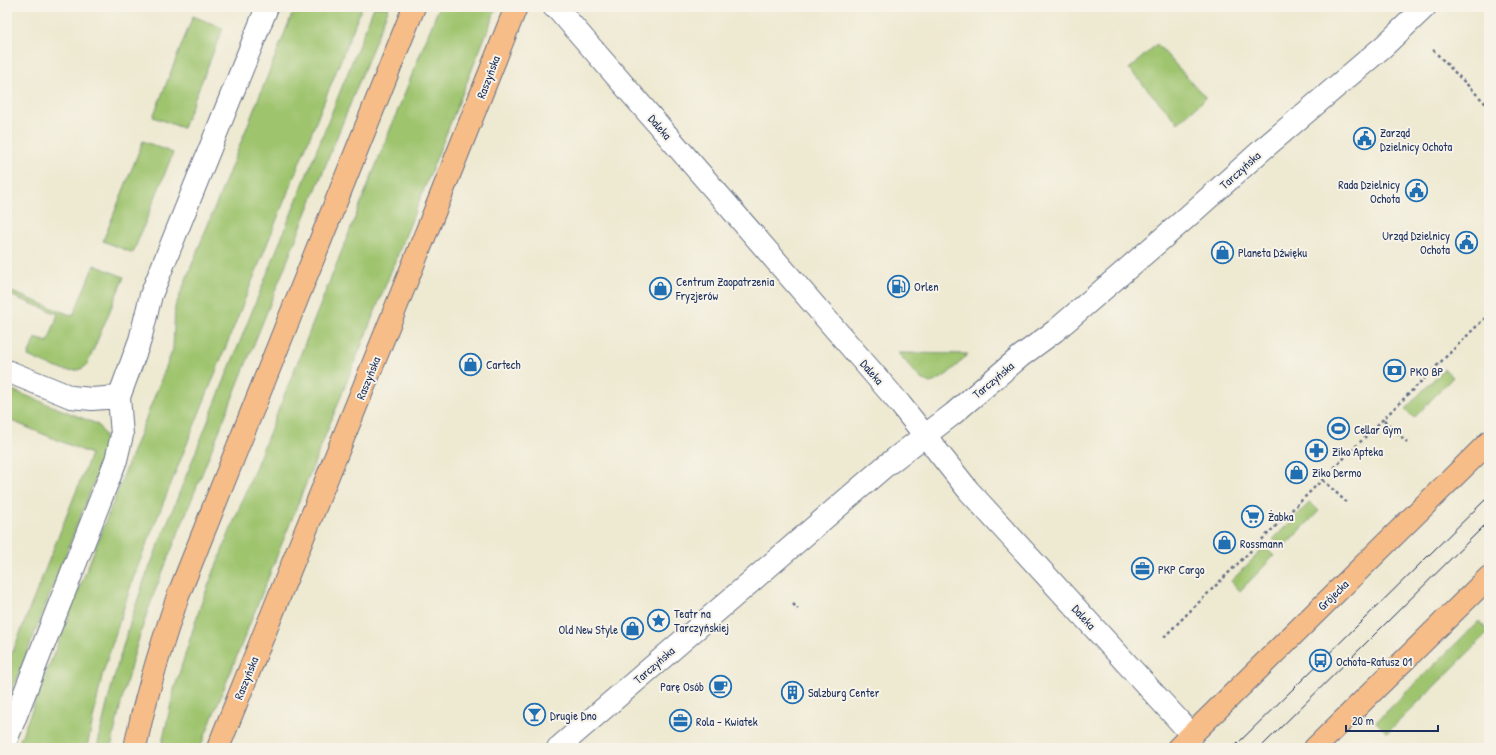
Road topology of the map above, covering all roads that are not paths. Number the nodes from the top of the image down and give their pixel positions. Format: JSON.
{"nodes":[{"id":1,"x":267,"y":7,"type":"edge"},
{"id":2,"x":414,"y":7,"type":"edge"},
{"id":3,"x":516,"y":7,"type":"edge"},
{"id":4,"x":554,"y":7,"type":"edge"},
{"id":5,"x":1425,"y":7,"type":"edge"},
{"id":6,"x":7,"y":371,"type":"edge"},
{"id":7,"x":119,"y":397,"type":"junction"},
{"id":8,"x":925,"y":436,"type":"junction"},
{"id":9,"x":1489,"y":442,"type":"edge"},
{"id":10,"x":1489,"y":577,"type":"edge"},
{"id":11,"x":7,"y":738,"type":"edge"},
{"id":12,"x":1185,"y":741,"type":"edge"},
{"id":13,"x":135,"y":748,"type":"edge"},
{"id":14,"x":218,"y":748,"type":"edge"},
{"id":15,"x":558,"y":748,"type":"edge"},
{"id":16,"x":1315,"y":748,"type":"edge"}],
"edges":[{"from":1,"to":7,"type":"street"},
{"from":2,"to":13,"type":"main road"},
{"from":3,"to":14,"type":"main road","name":"Raszyńska"},
{"from":4,"to":8,"type":"street","name":"Daleka"},
{"from":5,"to":8,"type":"street","name":"Tarczyńska"},
{"from":6,"to":7,"type":"street"},
{"from":7,"to":11,"type":"street"},
{"from":8,"to":12,"type":"street","name":"Daleka"},
{"from":8,"to":15,"type":"street","name":"Tarczyńska"},
{"from":9,"to":12,"type":"main road","name":"Grójecka"},
{"from":10,"to":16,"type":"main road"}]}
